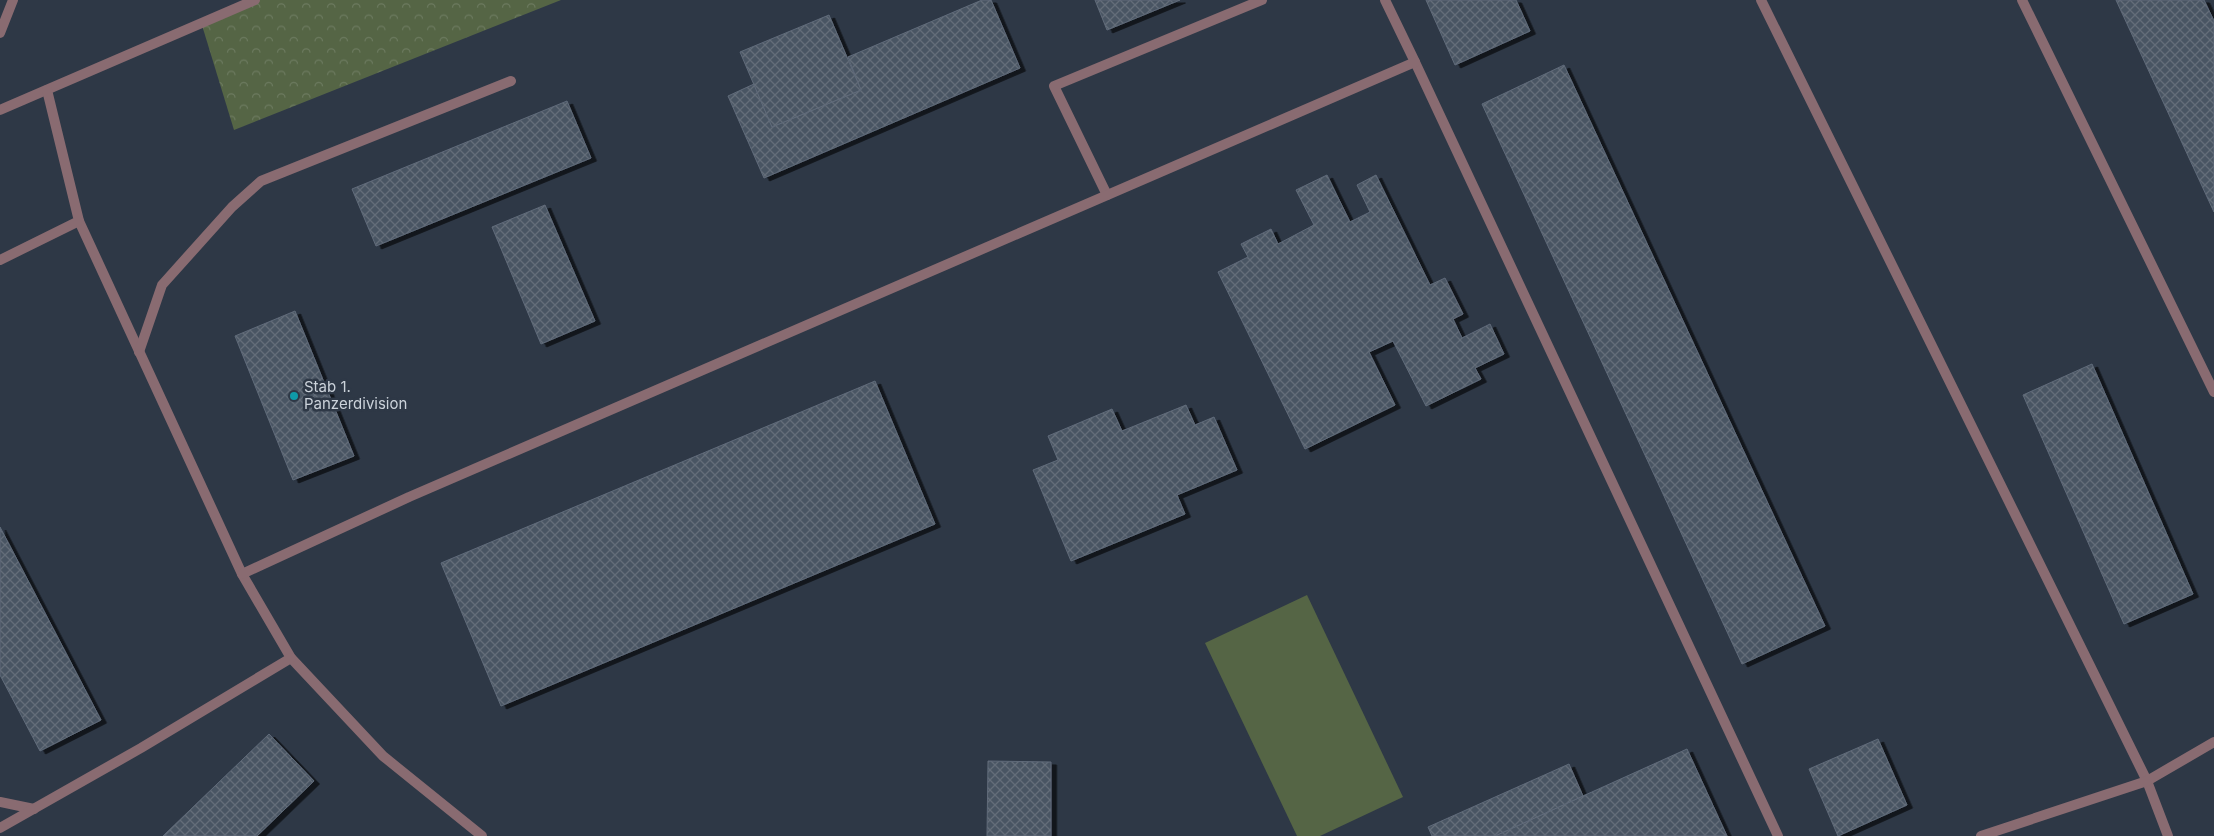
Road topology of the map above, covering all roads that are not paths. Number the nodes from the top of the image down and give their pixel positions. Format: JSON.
{"nodes":[{"id":1,"x":13,"y":0,"type":"edge"},
{"id":2,"x":255,"y":0,"type":"edge"},
{"id":3,"x":1262,"y":0,"type":"edge"},
{"id":4,"x":1385,"y":0,"type":"edge"},
{"id":5,"x":1761,"y":0,"type":"edge"},
{"id":6,"x":2022,"y":0,"type":"edge"},
{"id":7,"x":0,"y":33,"type":"edge"},
{"id":8,"x":1415,"y":62,"type":"junction"},
{"id":9,"x":511,"y":80,"type":"dead end"},
{"id":10,"x":47,"y":90,"type":"junction"},
{"id":11,"x":0,"y":110,"type":"edge"},
{"id":12,"x":1107,"y":195,"type":"junction"},
{"id":13,"x":79,"y":221,"type":"junction"},
{"id":14,"x":0,"y":260,"type":"edge"},
{"id":15,"x":140,"y":352,"type":"junction"},
{"id":16,"x":2214,"y":392,"type":"edge"},
{"id":17,"x":242,"y":574,"type":"junction"},
{"id":18,"x":291,"y":658,"type":"junction"},
{"id":19,"x":2214,"y":742,"type":"edge"},
{"id":20,"x":2147,"y":781,"type":"junction"},
{"id":21,"x":0,"y":802,"type":"edge"},
{"id":22,"x":34,"y":809,"type":"junction"},
{"id":23,"x":0,"y":828,"type":"edge"},
{"id":24,"x":482,"y":836,"type":"edge"},
{"id":25,"x":1778,"y":836,"type":"edge"},
{"id":26,"x":1981,"y":836,"type":"edge"},
{"id":27,"x":2168,"y":836,"type":"edge"}],
"edges":[{"from":1,"to":7,"type":"street"},
{"from":2,"to":10,"type":"street"},
{"from":3,"to":12,"type":"street"},
{"from":4,"to":8,"type":"street"},
{"from":5,"to":20,"type":"street"},
{"from":6,"to":16,"type":"street"},
{"from":8,"to":12,"type":"street"},
{"from":8,"to":25,"type":"street"},
{"from":9,"to":15,"type":"street"},
{"from":10,"to":11,"type":"street"},
{"from":10,"to":13,"type":"street"},
{"from":12,"to":17,"type":"street"},
{"from":13,"to":14,"type":"street"},
{"from":13,"to":15,"type":"street"},
{"from":15,"to":17,"type":"street"},
{"from":17,"to":18,"type":"street"},
{"from":18,"to":22,"type":"street"},
{"from":18,"to":24,"type":"street"},
{"from":19,"to":20,"type":"street"},
{"from":20,"to":26,"type":"street"},
{"from":20,"to":27,"type":"street"},
{"from":21,"to":22,"type":"street"},
{"from":22,"to":23,"type":"street"}]}
